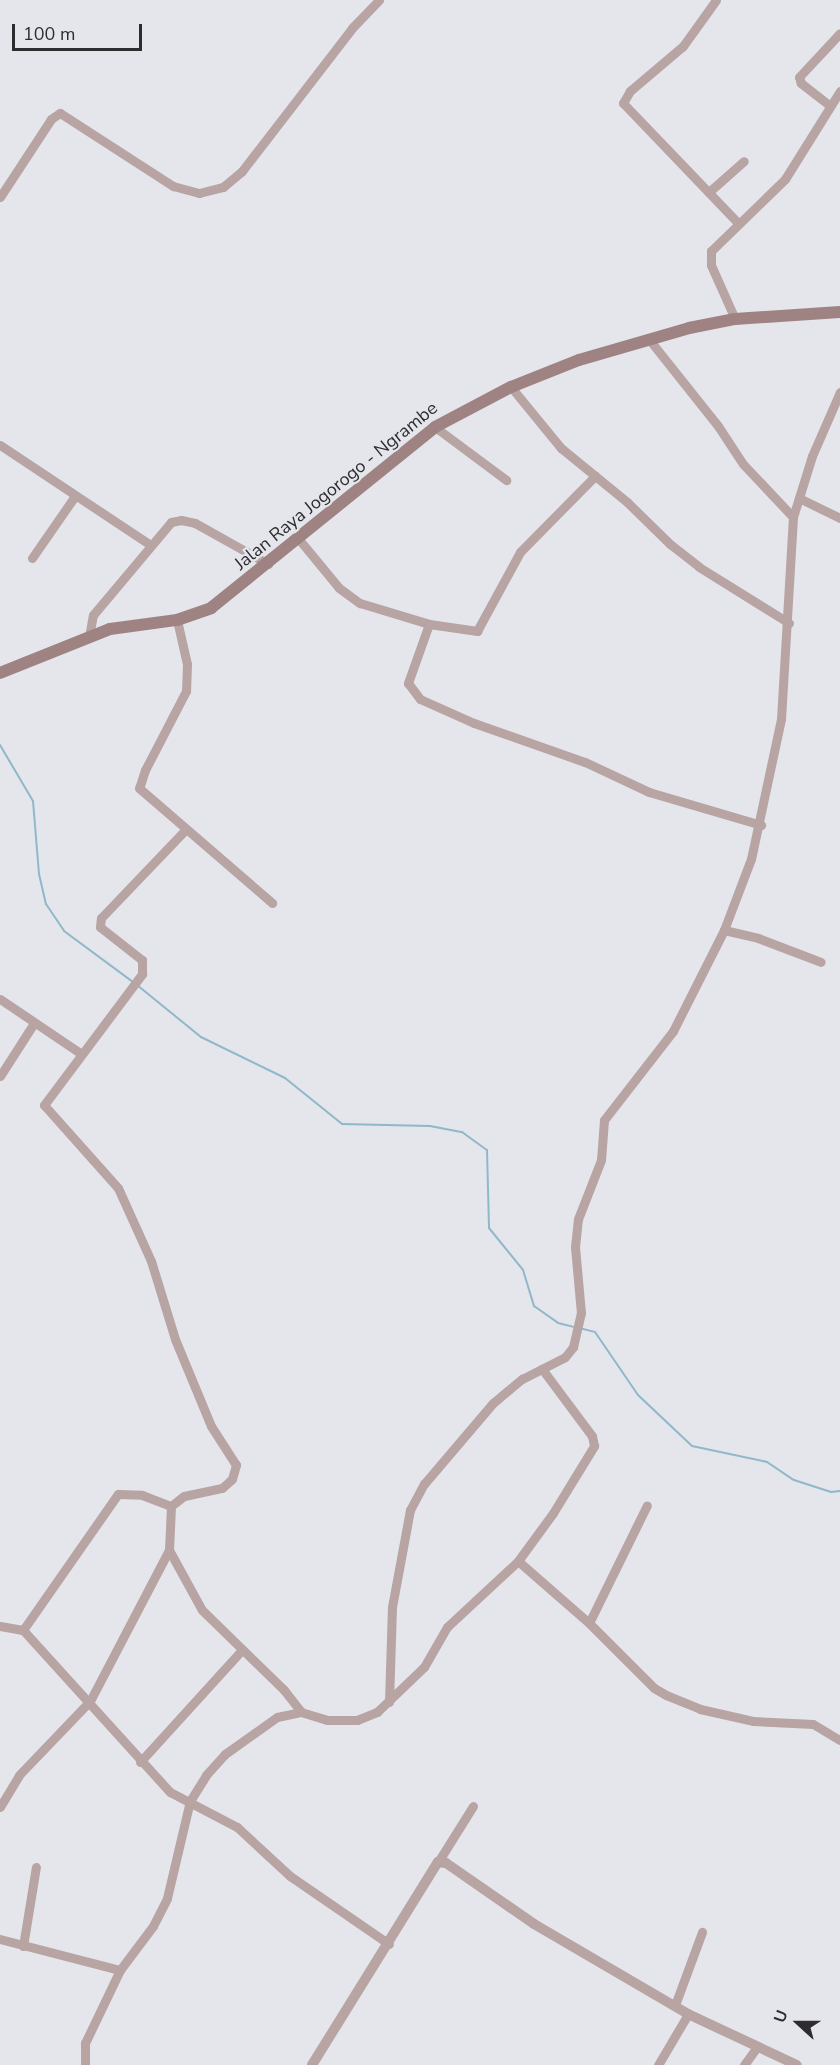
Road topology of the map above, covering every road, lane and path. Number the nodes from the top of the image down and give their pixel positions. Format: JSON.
{"nodes":[{"id":1,"x":380,"y":0,"type":"edge"},
{"id":2,"x":716,"y":0,"type":"edge"},
{"id":3,"x":840,"y":33,"type":"edge"},
{"id":4,"x":840,"y":91,"type":"edge"},
{"id":5,"x":829,"y":105,"type":"junction"},
{"id":6,"x":744,"y":161,"type":"dead end"},
{"id":7,"x":710,"y":191,"type":"junction"},
{"id":8,"x":0,"y":197,"type":"edge"},
{"id":9,"x":738,"y":223,"type":"junction"},
{"id":10,"x":840,"y":312,"type":"edge"},
{"id":11,"x":735,"y":319,"type":"junction"},
{"id":12,"x":648,"y":338,"type":"junction"},
{"id":13,"x":511,"y":387,"type":"junction"},
{"id":14,"x":840,"y":392,"type":"edge"},
{"id":15,"x":435,"y":427,"type":"junction"},
{"id":16,"x":0,"y":445,"type":"edge"},
{"id":17,"x":595,"y":476,"type":"junction"},
{"id":18,"x":506,"y":480,"type":"dead end"},
{"id":19,"x":75,"y":496,"type":"junction"},
{"id":20,"x":799,"y":498,"type":"junction"},
{"id":21,"x":793,"y":517,"type":"junction"},
{"id":22,"x":840,"y":518,"type":"edge"},
{"id":23,"x":297,"y":537,"type":"junction"},
{"id":24,"x":149,"y":544,"type":"junction"},
{"id":25,"x":32,"y":558,"type":"dead end"},
{"id":26,"x":268,"y":564,"type":"junction"},
{"id":27,"x":177,"y":620,"type":"junction"},
{"id":28,"x":789,"y":623,"type":"junction"},
{"id":29,"x":429,"y":624,"type":"junction"},
{"id":30,"x":89,"y":637,"type":"junction"},
{"id":31,"x":0,"y":673,"type":"edge"},
{"id":32,"x":761,"y":825,"type":"junction"},
{"id":33,"x":186,"y":829,"type":"junction"},
{"id":34,"x":272,"y":903,"type":"dead end"},
{"id":35,"x":724,"y":930,"type":"junction"},
{"id":36,"x":821,"y":962,"type":"dead end"},
{"id":37,"x":0,"y":999,"type":"edge"},
{"id":38,"x":33,"y":1023,"type":"junction"},
{"id":39,"x":80,"y":1053,"type":"junction"},
{"id":40,"x":0,"y":1076,"type":"edge"},
{"id":41,"x":542,"y":1370,"type":"junction"},
{"id":42,"x":647,"y":1505,"type":"dead end"},
{"id":43,"x":171,"y":1506,"type":"junction"},
{"id":44,"x":169,"y":1550,"type":"junction"},
{"id":45,"x":518,"y":1561,"type":"junction"},
{"id":46,"x":589,"y":1623,"type":"junction"},
{"id":47,"x":0,"y":1626,"type":"edge"},
{"id":48,"x":23,"y":1630,"type":"junction"},
{"id":49,"x":242,"y":1650,"type":"junction"},
{"id":50,"x":90,"y":1701,"type":"junction"},
{"id":51,"x":389,"y":1702,"type":"junction"},
{"id":52,"x":301,"y":1712,"type":"junction"},
{"id":53,"x":840,"y":1740,"type":"edge"},
{"id":54,"x":140,"y":1762,"type":"junction"},
{"id":55,"x":190,"y":1801,"type":"junction"},
{"id":56,"x":473,"y":1806,"type":"dead end"},
{"id":57,"x":0,"y":1807,"type":"edge"},
{"id":58,"x":438,"y":1862,"type":"junction"},
{"id":59,"x":36,"y":1867,"type":"dead end"},
{"id":60,"x":702,"y":1932,"type":"dead end"},
{"id":61,"x":0,"y":1939,"type":"edge"},
{"id":62,"x":389,"y":1944,"type":"junction"},
{"id":63,"x":23,"y":1946,"type":"junction"},
{"id":64,"x":120,"y":1970,"type":"junction"},
{"id":65,"x":675,"y":2005,"type":"junction"},
{"id":66,"x":688,"y":2014,"type":"junction"},
{"id":67,"x":757,"y":2048,"type":"junction"},
{"id":68,"x":85,"y":2065,"type":"edge"},
{"id":69,"x":312,"y":2065,"type":"edge"},
{"id":70,"x":658,"y":2065,"type":"edge"},
{"id":71,"x":744,"y":2065,"type":"edge"},
{"id":72,"x":796,"y":2065,"type":"edge"}],
"edges":[{"from":1,"to":8,"type":"street"},
{"from":2,"to":7,"type":"street"},
{"from":3,"to":5,"type":"street"},
{"from":4,"to":5,"type":"street"},
{"from":5,"to":9,"type":"street"},
{"from":6,"to":7,"type":"street"},
{"from":7,"to":9,"type":"street"},
{"from":9,"to":11,"type":"street"},
{"from":10,"to":11,"type":"main road","name":"Jalan Raya Jogorogo - Ngrambe"},
{"from":11,"to":12,"type":"main road","name":"Jalan Raya Jogorogo - Ngrambe"},
{"from":12,"to":13,"type":"main road","name":"Jalan Raya Jogorogo - Ngrambe"},
{"from":12,"to":21,"type":"street"},
{"from":13,"to":15,"type":"main road","name":"Jalan Raya Jogorogo - Ngrambe"},
{"from":13,"to":17,"type":"street"},
{"from":14,"to":20,"type":"street"},
{"from":15,"to":18,"type":"street"},
{"from":15,"to":23,"type":"main road","name":"Jalan Raya Jogorogo - Ngrambe"},
{"from":16,"to":19,"type":"street"},
{"from":17,"to":28,"type":"street"},
{"from":17,"to":29,"type":"street"},
{"from":19,"to":24,"type":"street"},
{"from":19,"to":25,"type":"street"},
{"from":20,"to":21,"type":"street"},
{"from":20,"to":22,"type":"street"},
{"from":21,"to":28,"type":"street"},
{"from":23,"to":26,"type":"main road","name":"Jalan Raya Jogorogo - Ngrambe"},
{"from":23,"to":29,"type":"street"},
{"from":24,"to":26,"type":"street"},
{"from":24,"to":30,"type":"street"},
{"from":26,"to":27,"type":"main road","name":"Jalan Raya Jogorogo - Ngrambe"},
{"from":27,"to":30,"type":"main road","name":"Jalan Raya Jogorogo - Ngrambe"},
{"from":27,"to":33,"type":"street"},
{"from":28,"to":32,"type":"street"},
{"from":29,"to":32,"type":"street"},
{"from":30,"to":31,"type":"main road","name":"Jalan Raya Jogorogo - Ngrambe"},
{"from":32,"to":35,"type":"street"},
{"from":33,"to":34,"type":"street"},
{"from":33,"to":39,"type":"street"},
{"from":35,"to":36,"type":"street"},
{"from":35,"to":41,"type":"street"},
{"from":37,"to":38,"type":"street"},
{"from":38,"to":39,"type":"street"},
{"from":38,"to":40,"type":"street"},
{"from":39,"to":43,"type":"street"},
{"from":41,"to":45,"type":"street"},
{"from":41,"to":51,"type":"street"},
{"from":42,"to":46,"type":"street"},
{"from":43,"to":44,"type":"street"},
{"from":43,"to":48,"type":"street"},
{"from":44,"to":49,"type":"street"},
{"from":44,"to":50,"type":"street"},
{"from":45,"to":46,"type":"street"},
{"from":45,"to":51,"type":"street"},
{"from":46,"to":53,"type":"street"},
{"from":47,"to":48,"type":"street"},
{"from":48,"to":50,"type":"street"},
{"from":49,"to":52,"type":"street"},
{"from":49,"to":54,"type":"street"},
{"from":50,"to":54,"type":"street"},
{"from":50,"to":57,"type":"street"},
{"from":51,"to":52,"type":"street"},
{"from":52,"to":55,"type":"street"},
{"from":54,"to":55,"type":"street"},
{"from":55,"to":62,"type":"street"},
{"from":55,"to":64,"type":"street"},
{"from":56,"to":58,"type":"street"},
{"from":58,"to":62,"type":"street"},
{"from":58,"to":65,"type":"street"},
{"from":59,"to":63,"type":"street"},
{"from":60,"to":65,"type":"street"},
{"from":61,"to":63,"type":"street"},
{"from":62,"to":69,"type":"street"},
{"from":63,"to":64,"type":"street"},
{"from":64,"to":68,"type":"street"},
{"from":65,"to":66,"type":"street"},
{"from":66,"to":67,"type":"street"},
{"from":66,"to":70,"type":"street"},
{"from":67,"to":71,"type":"street"},
{"from":67,"to":72,"type":"street"}]}
